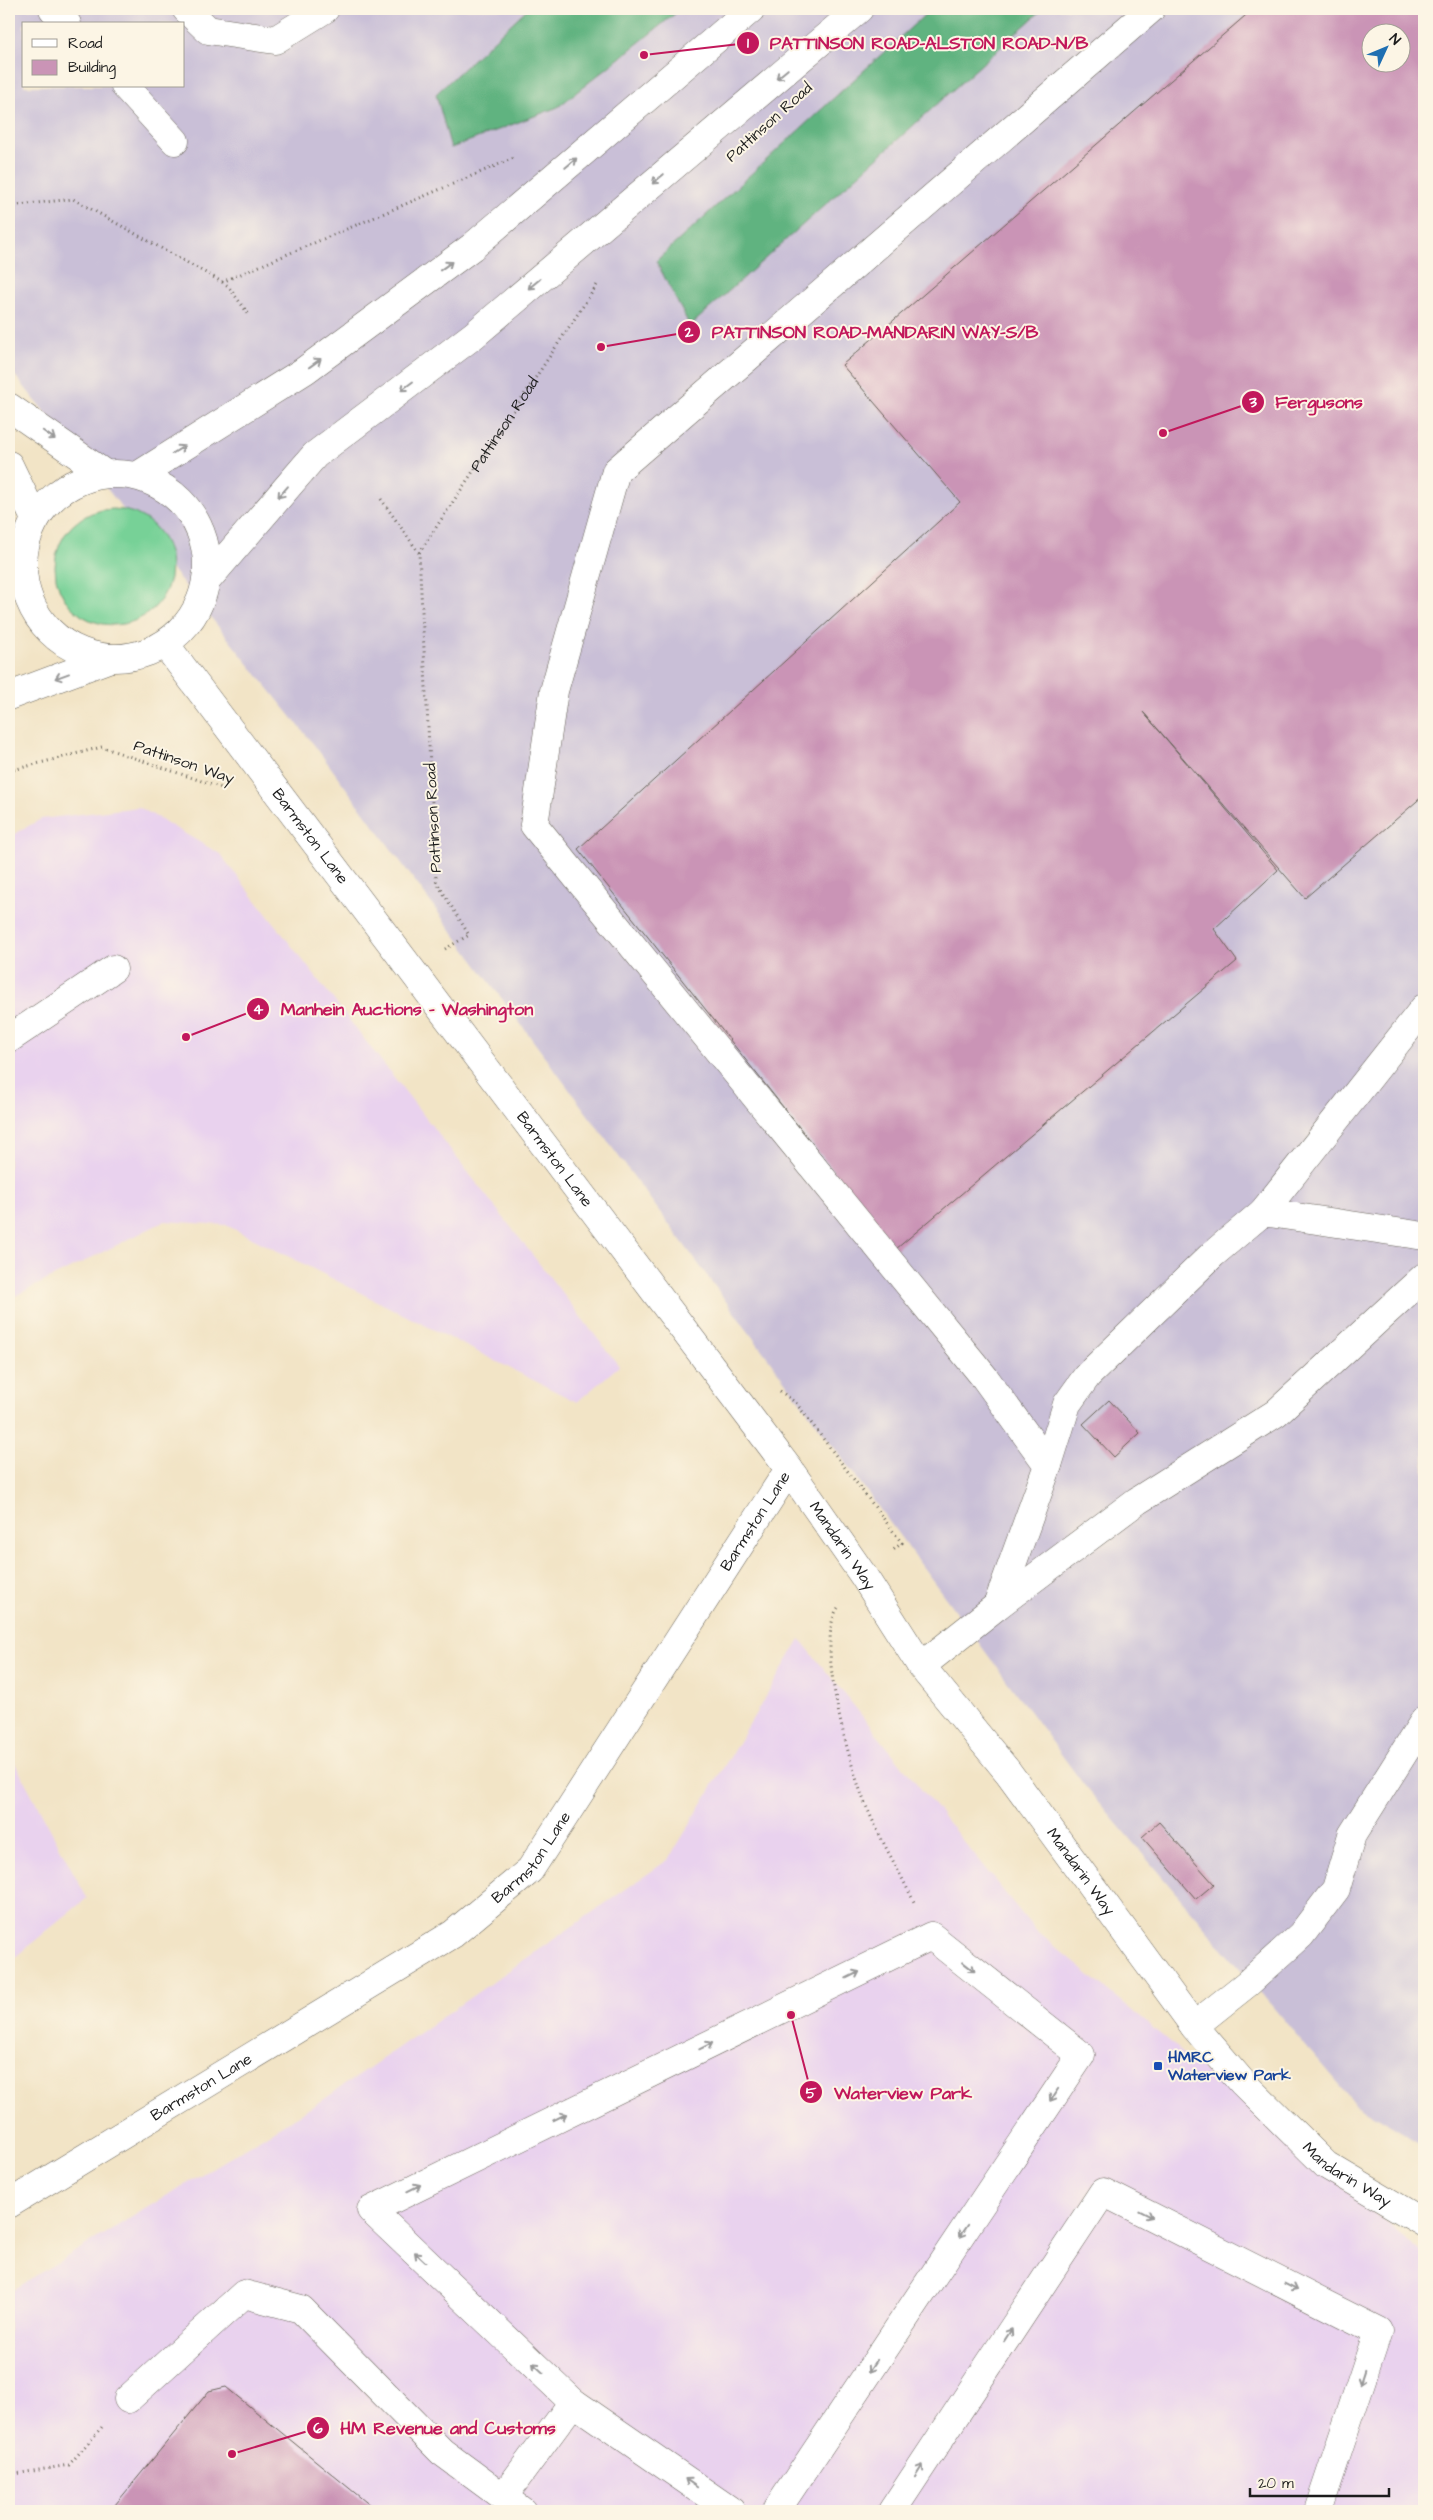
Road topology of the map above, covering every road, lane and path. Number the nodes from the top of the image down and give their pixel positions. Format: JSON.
{"nodes":[{"id":1,"x":52,"y":9,"type":"edge"},
{"id":2,"x":186,"y":9,"type":"edge"},
{"id":3,"x":325,"y":9,"type":"edge"},
{"id":4,"x":751,"y":9,"type":"edge"},
{"id":5,"x":859,"y":9,"type":"edge"},
{"id":6,"x":1151,"y":9,"type":"edge"},
{"id":7,"x":64,"y":22,"type":"edge"},
{"id":8,"x":127,"y":88,"type":"edge"},
{"id":9,"x":175,"y":141,"type":"dead end"},
{"id":10,"x":520,"y":156,"type":"dead end"},
{"id":11,"x":9,"y":206,"type":"edge"},
{"id":12,"x":601,"y":279,"type":"dead end"},
{"id":13,"x":222,"y":282,"type":"junction"},
{"id":14,"x":250,"y":316,"type":"dead end"},
{"id":15,"x":9,"y":407,"type":"edge"},
{"id":16,"x":9,"y":466,"type":"edge"},
{"id":17,"x":105,"y":474,"type":"junction"},
{"id":18,"x":137,"y":476,"type":"junction"},
{"id":19,"x":382,"y":499,"type":"dead end"},
{"id":20,"x":35,"y":519,"type":"junction"},
{"id":21,"x":24,"y":547,"type":"junction"},
{"id":22,"x":419,"y":553,"type":"junction"},
{"id":23,"x":9,"y":569,"type":"edge"},
{"id":24,"x":207,"y":580,"type":"junction"},
{"id":25,"x":166,"y":644,"type":"junction"},
{"id":26,"x":108,"y":659,"type":"junction"},
{"id":27,"x":9,"y":696,"type":"edge"},
{"id":28,"x":9,"y":771,"type":"edge"},
{"id":29,"x":229,"y":791,"type":"dead end"},
{"id":30,"x":445,"y":949,"type":"dead end"},
{"id":31,"x":113,"y":969,"type":"dead end"},
{"id":32,"x":1424,"y":1008,"type":"edge"},
{"id":33,"x":9,"y":1039,"type":"edge"},
{"id":34,"x":1263,"y":1212,"type":"junction"},
{"id":35,"x":1424,"y":1236,"type":"edge"},
{"id":36,"x":1424,"y":1277,"type":"edge"},
{"id":37,"x":1048,"y":1465,"type":"junction"},
{"id":38,"x":789,"y":1469,"type":"junction"},
{"id":39,"x":863,"y":1575,"type":"junction"},
{"id":40,"x":997,"y":1606,"type":"junction"},
{"id":41,"x":921,"y":1666,"type":"junction"},
{"id":42,"x":1424,"y":1721,"type":"edge"},
{"id":43,"x":931,"y":1936,"type":"junction"},
{"id":44,"x":1194,"y":2026,"type":"junction"},
{"id":45,"x":9,"y":2204,"type":"edge"},
{"id":46,"x":1424,"y":2223,"type":"edge"},
{"id":47,"x":128,"y":2399,"type":"joint"},
{"id":48,"x":573,"y":2402,"type":"junction"},
{"id":49,"x":9,"y":2475,"type":"edge"},
{"id":50,"x":512,"y":2504,"type":"edge"},
{"id":51,"x":731,"y":2511,"type":"edge"},
{"id":52,"x":776,"y":2511,"type":"edge"},
{"id":53,"x":892,"y":2511,"type":"edge"},
{"id":54,"x":1318,"y":2511,"type":"edge"}],
"edges":[{"from":1,"to":7,"type":"street"},
{"from":2,"to":3,"type":"street"},
{"from":18,"to":4,"type":"street","one_way":true},
{"from":5,"to":24,"type":"street","name":"Pattinson Road","one_way":true},
{"from":6,"to":37,"type":"street"},
{"from":8,"to":9,"type":"street"},
{"from":10,"to":13,"type":"path"},
{"from":11,"to":13,"type":"path"},
{"from":12,"to":22,"type":"path","name":"Pattinson Road"},
{"from":13,"to":14,"type":"path"},
{"from":15,"to":17,"type":"street","one_way":true},
{"from":16,"to":20,"type":"street"},
{"from":17,"to":18,"type":"street"},
{"from":17,"to":20,"type":"street"},
{"from":18,"to":24,"type":"street"},
{"from":19,"to":22,"type":"path"},
{"from":20,"to":21,"type":"street"},
{"from":21,"to":23,"type":"street"},
{"from":21,"to":26,"type":"street"},
{"from":22,"to":30,"type":"path","name":"Pattinson Road"},
{"from":24,"to":25,"type":"street"},
{"from":25,"to":26,"type":"street"},
{"from":25,"to":38,"type":"street","name":"Barmston Lane"},
{"from":26,"to":27,"type":"street","one_way":true},
{"from":28,"to":29,"type":"path","name":"Pattinson Way"},
{"from":31,"to":33,"type":"street"},
{"from":32,"to":34,"type":"street"},
{"from":34,"to":35,"type":"street"},
{"from":34,"to":37,"type":"street"},
{"from":36,"to":40,"type":"street"},
{"from":37,"to":40,"type":"street"},
{"from":38,"to":39,"type":"street","name":"Mandarin Way"},
{"from":38,"to":45,"type":"street","name":"Barmston Lane"},
{"from":39,"to":41,"type":"street","name":"Mandarin Way"},
{"from":39,"to":43,"type":"path"},
{"from":40,"to":41,"type":"street"},
{"from":41,"to":44,"type":"street","name":"Mandarin Way"},
{"from":42,"to":44,"type":"street"},
{"from":48,"to":43,"type":"street","one_way":true},
{"from":43,"to":52,"type":"street","one_way":true},
{"from":44,"to":46,"type":"street","name":"Mandarin Way"},
{"from":47,"to":49,"type":"path"},
{"from":47,"to":50,"type":"street"},
{"from":48,"to":50,"type":"street"},
{"from":51,"to":48,"type":"street","one_way":true},
{"from":53,"to":54,"type":"street","one_way":true}]}
